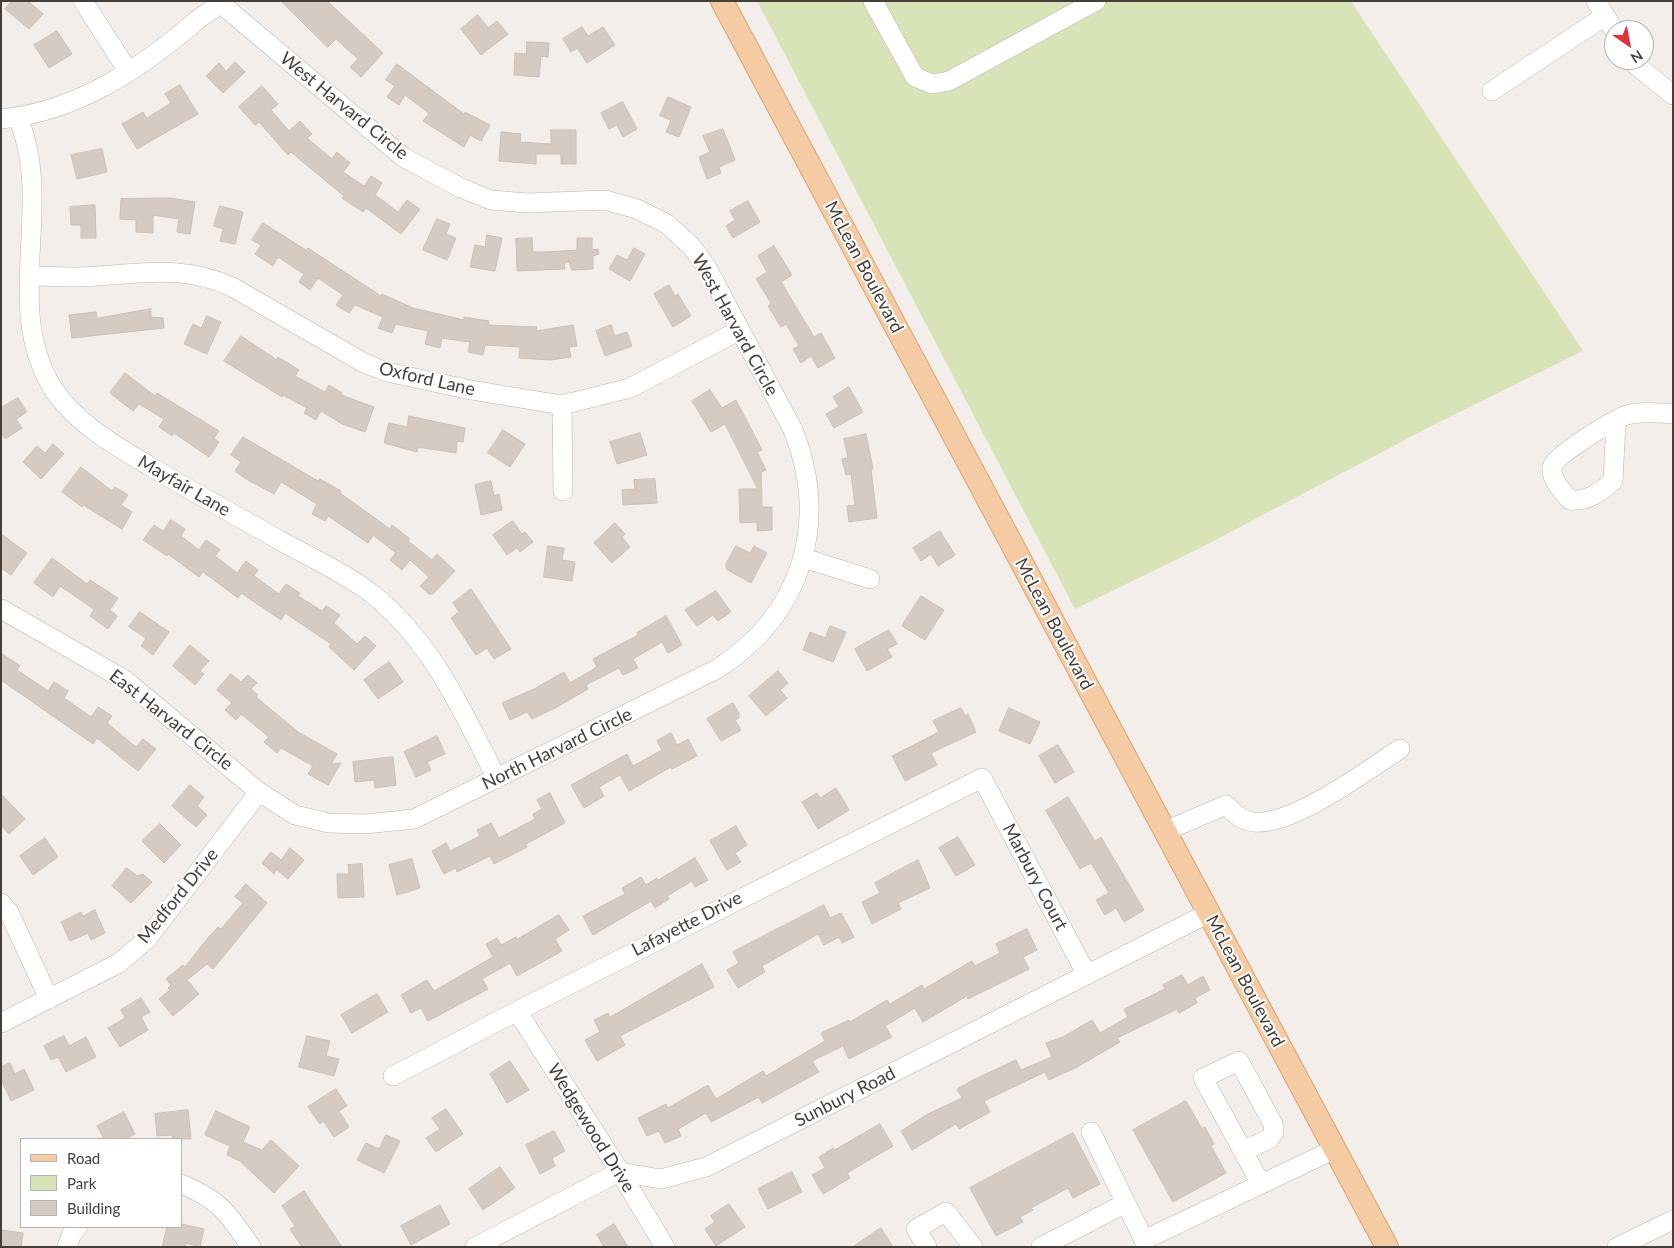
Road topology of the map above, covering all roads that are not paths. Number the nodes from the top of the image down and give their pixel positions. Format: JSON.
{"nodes":[{"id":1,"x":83,"y":1,"type":"edge"},
{"id":2,"x":722,"y":1,"type":"edge"},
{"id":3,"x":873,"y":1,"type":"edge"},
{"id":4,"x":1096,"y":1,"type":"edge"},
{"id":5,"x":220,"y":2,"type":"edge"},
{"id":6,"x":1603,"y":11,"type":"edge"},
{"id":7,"x":1642,"y":70,"type":"edge"},
{"id":8,"x":128,"y":71,"type":"junction"},
{"id":9,"x":1492,"y":91,"type":"dead end"},
{"id":10,"x":1673,"y":95,"type":"edge"},
{"id":11,"x":10,"y":118,"type":"edge"},
{"id":12,"x":31,"y":276,"type":"junction"},
{"id":13,"x":740,"y":330,"type":"junction"},
{"id":14,"x":562,"y":405,"type":"junction"},
{"id":15,"x":1673,"y":414,"type":"edge"},
{"id":16,"x":1616,"y":422,"type":"dead end"},
{"id":17,"x":563,"y":491,"type":"dead end"},
{"id":18,"x":804,"y":558,"type":"junction"},
{"id":19,"x":870,"y":579,"type":"dead end"},
{"id":20,"x":1,"y":609,"type":"edge"},
{"id":21,"x":1400,"y":749,"type":"dead end"},
{"id":22,"x":497,"y":779,"type":"junction"},
{"id":23,"x":983,"y":780,"type":"joint"},
{"id":24,"x":258,"y":792,"type":"junction"},
{"id":25,"x":1165,"y":831,"type":"junction"},
{"id":26,"x":1,"y":903,"type":"edge"},
{"id":27,"x":1209,"y":913,"type":"junction"},
{"id":28,"x":1087,"y":975,"type":"junction"},
{"id":29,"x":49,"y":1000,"type":"junction"},
{"id":30,"x":516,"y":1011,"type":"junction"},
{"id":31,"x":1,"y":1023,"type":"edge"},
{"id":32,"x":393,"y":1076,"type":"dead end"},
{"id":33,"x":1091,"y":1132,"type":"dead end"},
{"id":34,"x":1335,"y":1149,"type":"junction"},
{"id":35,"x":1243,"y":1151,"type":"junction"},
{"id":36,"x":619,"y":1172,"type":"junction"},
{"id":37,"x":1261,"y":1184,"type":"junction"},
{"id":38,"x":185,"y":1186,"type":"edge"},
{"id":39,"x":1126,"y":1203,"type":"junction"},
{"id":40,"x":1673,"y":1220,"type":"edge"},
{"id":41,"x":77,"y":1228,"type":"edge"},
{"id":42,"x":1062,"y":1242,"type":"edge"},
{"id":43,"x":1137,"y":1244,"type":"edge"},
{"id":44,"x":67,"y":1247,"type":"edge"},
{"id":45,"x":251,"y":1247,"type":"edge"},
{"id":46,"x":475,"y":1247,"type":"edge"},
{"id":47,"x":665,"y":1247,"type":"edge"},
{"id":48,"x":927,"y":1247,"type":"edge"},
{"id":49,"x":974,"y":1247,"type":"edge"},
{"id":50,"x":1040,"y":1247,"type":"edge"},
{"id":51,"x":1387,"y":1247,"type":"edge"},
{"id":52,"x":1617,"y":1247,"type":"edge"}],
"edges":[{"from":1,"to":8,"type":"street"},
{"from":2,"to":25,"type":"main road","name":"McLean Boulevard"},
{"from":3,"to":4,"type":"street"},
{"from":5,"to":8,"type":"street"},
{"from":5,"to":13,"type":"street","name":"West Harvard Circle"},
{"from":6,"to":9,"type":"street"},
{"from":7,"to":10,"type":"street"},
{"from":8,"to":11,"type":"street"},
{"from":11,"to":12,"type":"street","name":"Mayfair Lane"},
{"from":12,"to":14,"type":"street","name":"Oxford Lane"},
{"from":12,"to":22,"type":"street","name":"Mayfair Lane"},
{"from":13,"to":14,"type":"street","name":"Oxford Lane"},
{"from":13,"to":18,"type":"street","name":"West Harvard Circle"},
{"from":14,"to":17,"type":"street"},
{"from":15,"to":16,"type":"street"},
{"from":18,"to":19,"type":"street"},
{"from":18,"to":22,"type":"street","name":"North Harvard Circle"},
{"from":20,"to":24,"type":"street","name":"East Harvard Circle"},
{"from":21,"to":25,"type":"street"},
{"from":22,"to":24,"type":"street","name":"North Harvard Circle"},
{"from":23,"to":28,"type":"street","name":"Marbury Court"},
{"from":23,"to":30,"type":"street","name":"Lafayette Drive"},
{"from":24,"to":29,"type":"street","name":"Medford Drive"},
{"from":25,"to":27,"type":"main road","name":"McLean Boulevard"},
{"from":26,"to":29,"type":"street"},
{"from":27,"to":28,"type":"street","name":"Sunbury Road"},
{"from":27,"to":34,"type":"main road","name":"McLean Boulevard"},
{"from":28,"to":36,"type":"street","name":"Sunbury Road"},
{"from":29,"to":31,"type":"street","name":"Medford Drive"},
{"from":30,"to":32,"type":"street","name":"Lafayette Drive"},
{"from":30,"to":36,"type":"street","name":"Wedgewood Drive"},
{"from":33,"to":39,"type":"street"},
{"from":34,"to":37,"type":"street"},
{"from":34,"to":51,"type":"main road","name":"McLean Boulevard"},
{"from":35,"to":35,"type":"street"},
{"from":35,"to":37,"type":"street"},
{"from":36,"to":46,"type":"street"},
{"from":36,"to":47,"type":"street","name":"Wedgewood Drive"},
{"from":37,"to":43,"type":"street"},
{"from":38,"to":45,"type":"street"},
{"from":39,"to":42,"type":"street"},
{"from":39,"to":43,"type":"street"},
{"from":40,"to":52,"type":"street"},
{"from":41,"to":44,"type":"street"},
{"from":42,"to":50,"type":"street"},
{"from":48,"to":49,"type":"street"}]}
